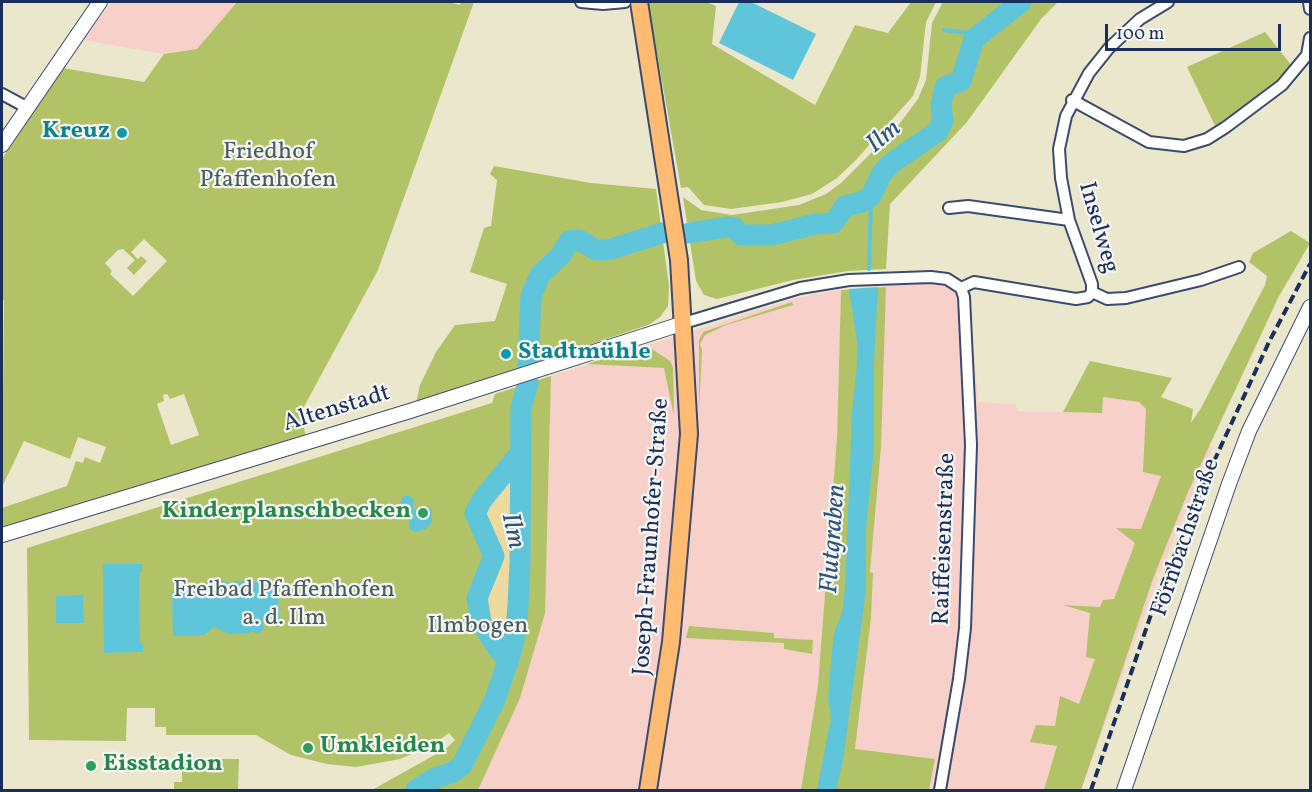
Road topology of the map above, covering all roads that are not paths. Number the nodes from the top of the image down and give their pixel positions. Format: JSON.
{"nodes":[{"id":1,"x":100,"y":2,"type":"edge"},
{"id":2,"x":580,"y":2,"type":"edge"},
{"id":3,"x":625,"y":2,"type":"edge"},
{"id":4,"x":639,"y":2,"type":"edge"},
{"id":5,"x":1168,"y":2,"type":"edge"},
{"id":6,"x":1309,"y":2,"type":"edge"},
{"id":7,"x":1311,"y":9,"type":"edge"},
{"id":8,"x":1311,"y":38,"type":"edge"},
{"id":9,"x":2,"y":94,"type":"edge"},
{"id":10,"x":1072,"y":100,"type":"junction"},
{"id":11,"x":26,"y":107,"type":"junction"},
{"id":12,"x":2,"y":145,"type":"edge"},
{"id":13,"x":950,"y":208,"type":"dead end"},
{"id":14,"x":1069,"y":220,"type":"junction"},
{"id":15,"x":1239,"y":267,"type":"dead end"},
{"id":16,"x":961,"y":288,"type":"junction"},
{"id":17,"x":1092,"y":292,"type":"junction"},
{"id":18,"x":1311,"y":308,"type":"edge"},
{"id":19,"x":684,"y":323,"type":"junction"},
{"id":20,"x":2,"y":535,"type":"edge"},
{"id":21,"x":648,"y":790,"type":"edge"},
{"id":22,"x":940,"y":790,"type":"edge"},
{"id":23,"x":1124,"y":790,"type":"edge"}],
"edges":[{"from":1,"to":11,"type":"street"},
{"from":2,"to":3,"type":"street"},
{"from":4,"to":19,"type":"main road","name":"Joseph-Fraunhofer-Straße"},
{"from":5,"to":10,"type":"street","name":"Inselweg"},
{"from":6,"to":7,"type":"street"},
{"from":8,"to":10,"type":"street"},
{"from":9,"to":11,"type":"street"},
{"from":10,"to":14,"type":"street","name":"Inselweg"},
{"from":11,"to":12,"type":"street"},
{"from":13,"to":14,"type":"street"},
{"from":14,"to":17,"type":"street","name":"Inselweg"},
{"from":15,"to":17,"type":"street"},
{"from":16,"to":17,"type":"street"},
{"from":16,"to":19,"type":"street"},
{"from":16,"to":22,"type":"street","name":"Raiffeisenstraße"},
{"from":18,"to":23,"type":"street","name":"Förnbachstraße"},
{"from":19,"to":20,"type":"street","name":"Altenstadt"},
{"from":19,"to":21,"type":"main road","name":"Joseph-Fraunhofer-Straße"}]}
